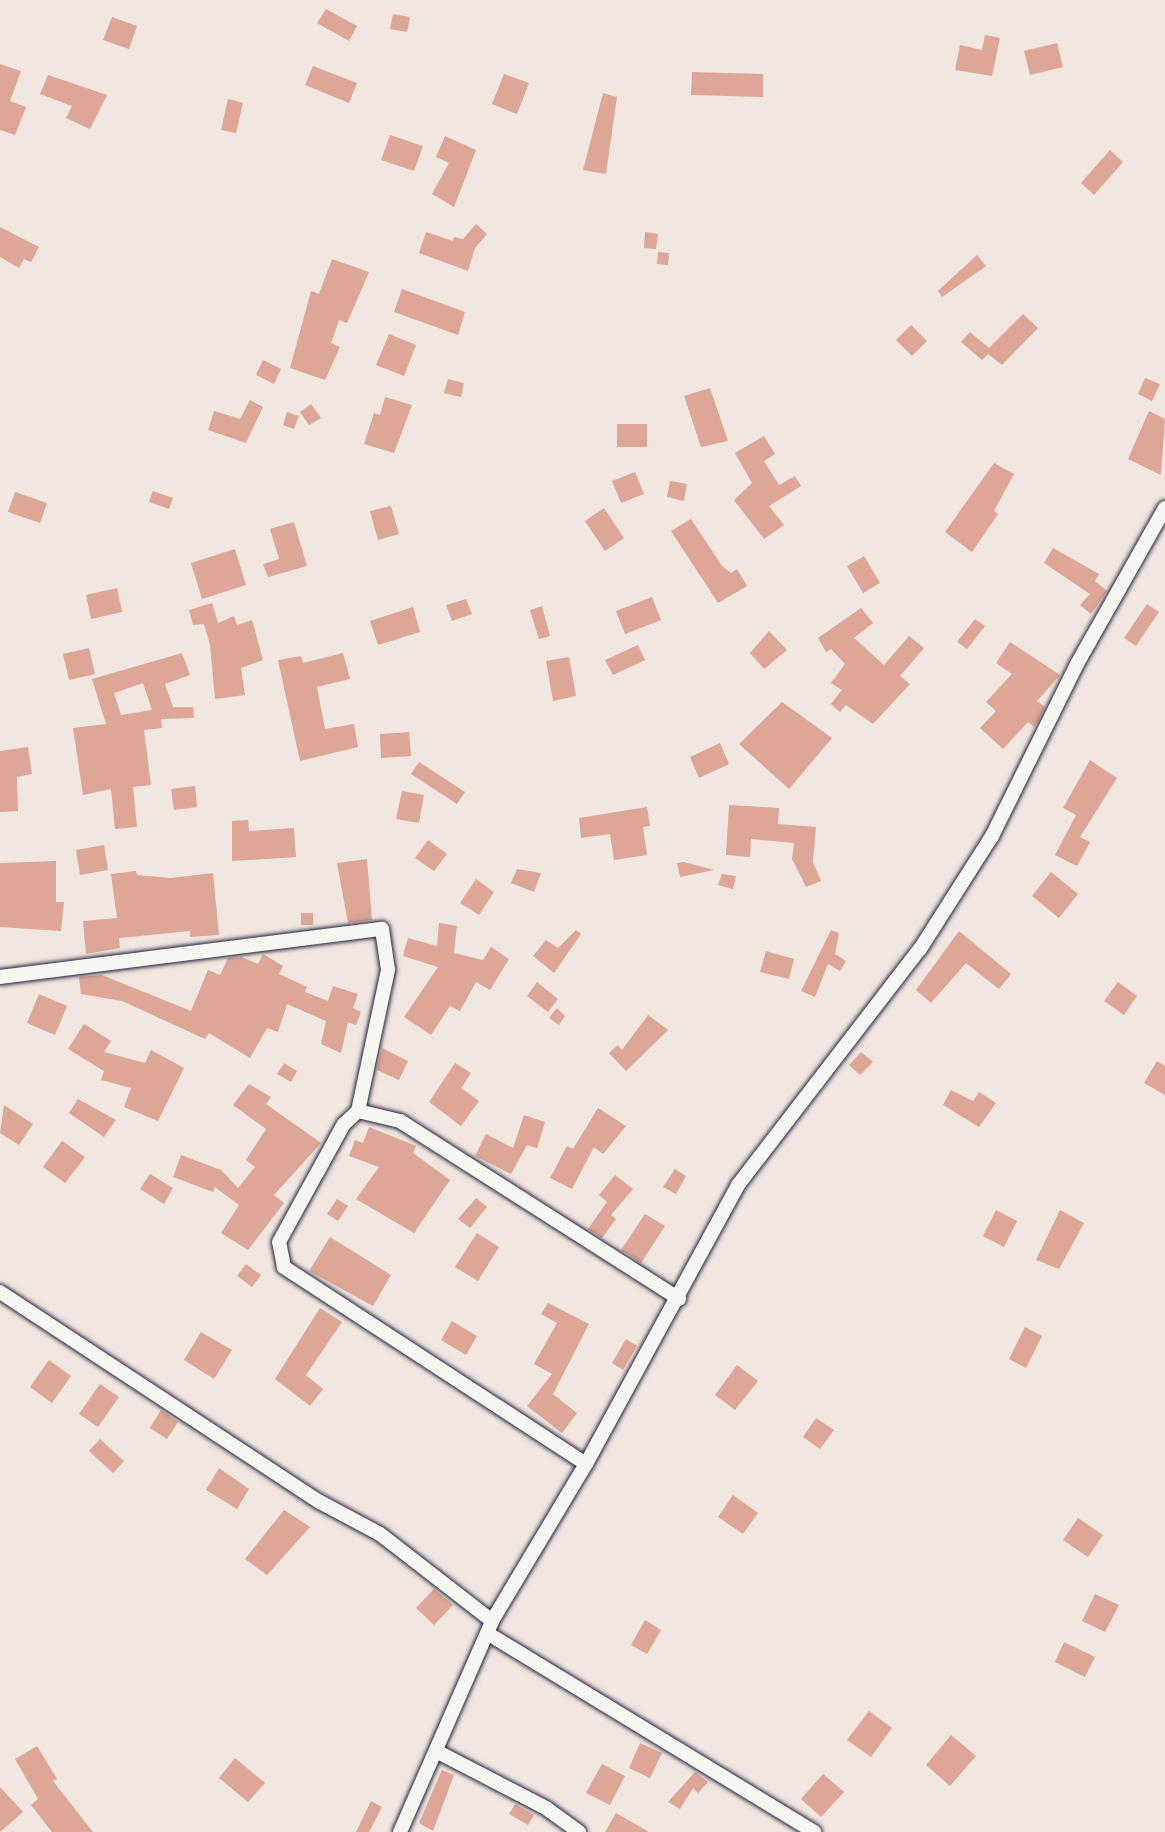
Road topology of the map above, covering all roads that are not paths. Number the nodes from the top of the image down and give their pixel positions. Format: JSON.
{"nodes":[{"id":1,"x":1165,"y":508,"type":"edge"},
{"id":2,"x":0,"y":977,"type":"edge"},
{"id":3,"x":358,"y":1111,"type":"junction"},
{"id":4,"x":0,"y":1292,"type":"edge"},
{"id":5,"x":679,"y":1299,"type":"junction"},
{"id":6,"x":586,"y":1464,"type":"junction"},
{"id":7,"x":490,"y":1627,"type":"junction"},
{"id":8,"x":436,"y":1751,"type":"junction"},
{"id":9,"x":400,"y":1832,"type":"edge"},
{"id":10,"x":579,"y":1832,"type":"edge"},
{"id":11,"x":814,"y":1832,"type":"edge"}],
"edges":[{"from":1,"to":5,"type":"street"},
{"from":2,"to":3,"type":"street"},
{"from":3,"to":5,"type":"street"},
{"from":3,"to":6,"type":"street"},
{"from":4,"to":7,"type":"street"},
{"from":5,"to":6,"type":"street"},
{"from":6,"to":7,"type":"street"},
{"from":7,"to":8,"type":"street"},
{"from":7,"to":11,"type":"street"},
{"from":8,"to":9,"type":"street"},
{"from":8,"to":10,"type":"street"}]}
